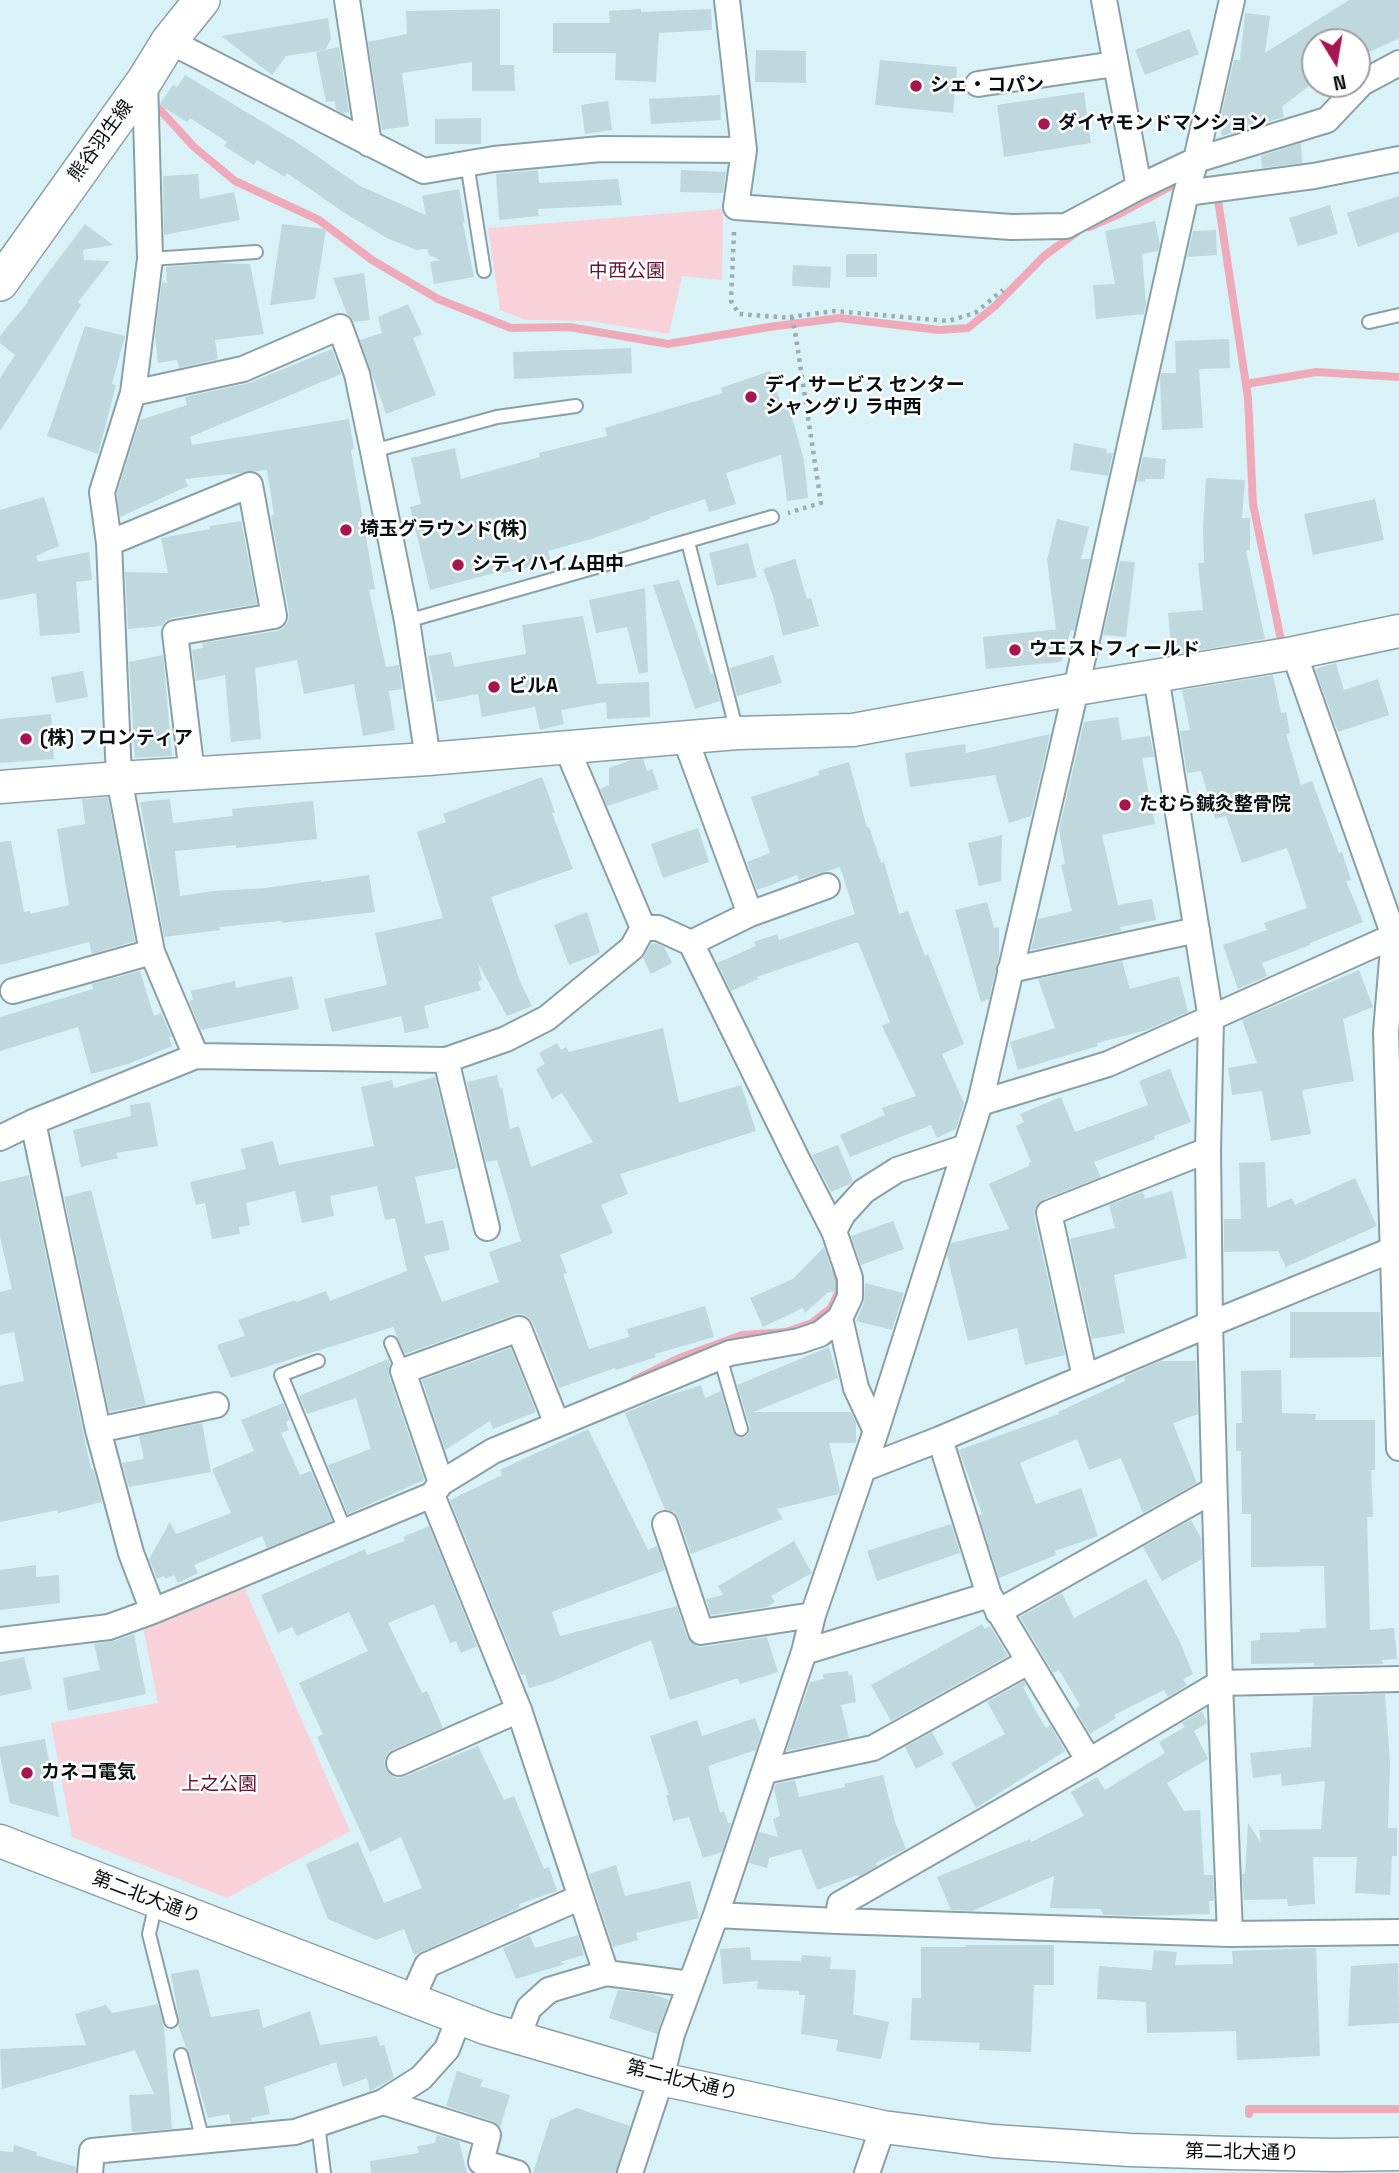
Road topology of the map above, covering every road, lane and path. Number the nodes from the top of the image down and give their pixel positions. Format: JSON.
{"nodes":[{"id":1,"x":202,"y":0,"type":"edge"},
{"id":2,"x":347,"y":0,"type":"edge"},
{"id":3,"x":727,"y":0,"type":"edge"},
{"id":4,"x":1104,"y":0,"type":"edge"},
{"id":5,"x":1232,"y":0,"type":"edge"},
{"id":6,"x":169,"y":41,"type":"junction"},
{"id":7,"x":1399,"y":63,"type":"edge"},
{"id":8,"x":1115,"y":64,"type":"junction"},
{"id":9,"x":978,"y":84,"type":"dead end"},
{"id":10,"x":141,"y":95,"type":"junction"},
{"id":11,"x":369,"y":144,"type":"junction"},
{"id":12,"x":744,"y":150,"type":"junction"},
{"id":13,"x":1399,"y":159,"type":"edge"},
{"id":14,"x":1195,"y":161,"type":"junction"},
{"id":15,"x":467,"y":163,"type":"junction"},
{"id":16,"x":1139,"y":187,"type":"junction"},
{"id":17,"x":1186,"y":193,"type":"junction"},
{"id":18,"x":736,"y":207,"type":"junction"},
{"id":19,"x":256,"y":252,"type":"dead end"},
{"id":20,"x":150,"y":259,"type":"junction"},
{"id":21,"x":484,"y":271,"type":"dead end"},
{"id":22,"x":0,"y":282,"type":"edge"},
{"id":23,"x":1003,"y":290,"type":"dead end"},
{"id":24,"x":1399,"y":315,"type":"edge"},
{"id":25,"x":790,"y":318,"type":"junction"},
{"id":26,"x":1369,"y":322,"type":"dead end"},
{"id":27,"x":133,"y":393,"type":"junction"},
{"id":28,"x":576,"y":406,"type":"dead end"},
{"id":29,"x":373,"y":451,"type":"junction"},
{"id":30,"x":772,"y":517,"type":"joint"},
{"id":31,"x":109,"y":542,"type":"junction"},
{"id":32,"x":688,"y":542,"type":"junction"},
{"id":33,"x":407,"y":621,"type":"junction"},
{"id":34,"x":1399,"y":631,"type":"edge"},
{"id":35,"x":1294,"y":653,"type":"junction"},
{"id":36,"x":1156,"y":676,"type":"junction"},
{"id":37,"x":1076,"y":689,"type":"junction"},
{"id":38,"x":737,"y":733,"type":"junction"},
{"id":39,"x":685,"y":738,"type":"junction"},
{"id":40,"x":566,"y":746,"type":"junction"},
{"id":41,"x":428,"y":759,"type":"junction"},
{"id":42,"x":192,"y":774,"type":"junction"},
{"id":43,"x":119,"y":778,"type":"junction"},
{"id":44,"x":0,"y":787,"type":"edge"},
{"id":45,"x":827,"y":886,"type":"dead end"},
{"id":46,"x":750,"y":914,"type":"junction"},
{"id":47,"x":643,"y":928,"type":"junction"},
{"id":48,"x":1196,"y":930,"type":"junction"},
{"id":49,"x":1394,"y":936,"type":"junction"},
{"id":50,"x":691,"y":943,"type":"junction"},
{"id":51,"x":152,"y":952,"type":"junction"},
{"id":52,"x":1010,"y":970,"type":"junction"},
{"id":53,"x":13,"y":991,"type":"dead end"},
{"id":54,"x":1210,"y":1019,"type":"junction"},
{"id":55,"x":1392,"y":1031,"type":"edge"},
{"id":56,"x":196,"y":1056,"type":"junction"},
{"id":57,"x":446,"y":1060,"type":"junction"},
{"id":58,"x":980,"y":1103,"type":"junction"},
{"id":59,"x":33,"y":1122,"type":"junction"},
{"id":60,"x":0,"y":1138,"type":"edge"},
{"id":61,"x":966,"y":1147,"type":"junction"},
{"id":62,"x":1208,"y":1150,"type":"junction"},
{"id":63,"x":487,"y":1228,"type":"dead end"},
{"id":64,"x":834,"y":1231,"type":"junction"},
{"id":65,"x":1396,"y":1248,"type":"edge"},
{"id":66,"x":840,"y":1318,"type":"junction"},
{"id":67,"x":1210,"y":1324,"type":"junction"},
{"id":68,"x":391,"y":1343,"type":"dead end"},
{"id":69,"x":720,"y":1357,"type":"junction"},
{"id":70,"x":318,"y":1362,"type":"dead end"},
{"id":71,"x":403,"y":1371,"type":"junction"},
{"id":72,"x":1085,"y":1377,"type":"junction"},
{"id":73,"x":216,"y":1405,"type":"dead end"},
{"id":74,"x":557,"y":1424,"type":"junction"},
{"id":75,"x":741,"y":1429,"type":"dead end"},
{"id":76,"x":98,"y":1430,"type":"junction"},
{"id":77,"x":876,"y":1431,"type":"junction"},
{"id":78,"x":940,"y":1439,"type":"junction"},
{"id":79,"x":1399,"y":1448,"type":"edge"},
{"id":80,"x":863,"y":1469,"type":"junction"},
{"id":81,"x":436,"y":1489,"type":"junction"},
{"id":82,"x":1214,"y":1490,"type":"junction"},
{"id":83,"x":665,"y":1524,"type":"dead end"},
{"id":84,"x":345,"y":1530,"type":"junction"},
{"id":85,"x":994,"y":1603,"type":"junction"},
{"id":86,"x":153,"y":1611,"type":"junction"},
{"id":87,"x":813,"y":1615,"type":"junction"},
{"id":88,"x":0,"y":1640,"type":"edge"},
{"id":89,"x":804,"y":1652,"type":"junction"},
{"id":90,"x":1028,"y":1662,"type":"junction"},
{"id":91,"x":1399,"y":1679,"type":"edge"},
{"id":92,"x":1220,"y":1683,"type":"junction"},
{"id":93,"x":519,"y":1710,"type":"junction"},
{"id":94,"x":1089,"y":1761,"type":"junction"},
{"id":95,"x":399,"y":1763,"type":"dead end"},
{"id":96,"x":765,"y":1771,"type":"junction"},
{"id":97,"x":0,"y":1841,"type":"edge"},
{"id":98,"x":581,"y":1897,"type":"junction"},
{"id":99,"x":157,"y":1901,"type":"junction"},
{"id":100,"x":716,"y":1915,"type":"junction"},
{"id":101,"x":837,"y":1921,"type":"junction"},
{"id":102,"x":1399,"y":1932,"type":"edge"},
{"id":103,"x":1230,"y":1934,"type":"junction"},
{"id":104,"x":606,"y":1973,"type":"junction"},
{"id":105,"x":690,"y":1984,"type":"junction"},
{"id":106,"x":412,"y":1999,"type":"junction"},
{"id":107,"x":459,"y":2018,"type":"junction"},
{"id":108,"x":171,"y":2021,"type":"dead end"},
{"id":109,"x":518,"y":2037,"type":"junction"},
{"id":110,"x":181,"y":2055,"type":"dead end"},
{"id":111,"x":661,"y":2078,"type":"junction"},
{"id":112,"x":383,"y":2102,"type":"junction"},
{"id":113,"x":318,"y":2124,"type":"junction"},
{"id":114,"x":883,"y":2127,"type":"junction"},
{"id":115,"x":203,"y":2141,"type":"junction"},
{"id":116,"x":1399,"y":2154,"type":"edge"},
{"id":117,"x":1231,"y":2163,"type":"edge"},
{"id":118,"x":90,"y":2173,"type":"edge"},
{"id":119,"x":324,"y":2173,"type":"edge"},
{"id":120,"x":517,"y":2173,"type":"edge"},
{"id":121,"x":631,"y":2173,"type":"edge"},
{"id":122,"x":867,"y":2173,"type":"edge"}],
"edges":[{"from":1,"to":6,"type":"main road","name":"熊谷羽生線"},
{"from":2,"to":11,"type":"street"},
{"from":3,"to":12,"type":"street"},
{"from":4,"to":8,"type":"street"},
{"from":5,"to":14,"type":"street"},
{"from":6,"to":10,"type":"main road","name":"熊谷羽生線"},
{"from":6,"to":11,"type":"street"},
{"from":7,"to":14,"type":"street"},
{"from":8,"to":9,"type":"street"},
{"from":8,"to":16,"type":"street"},
{"from":10,"to":20,"type":"street"},
{"from":10,"to":22,"type":"main road","name":"熊谷羽生線"},
{"from":11,"to":15,"type":"street"},
{"from":12,"to":15,"type":"street"},
{"from":12,"to":18,"type":"street"},
{"from":13,"to":17,"type":"street"},
{"from":14,"to":16,"type":"street"},
{"from":14,"to":17,"type":"street"},
{"from":15,"to":21,"type":"lane"},
{"from":16,"to":18,"type":"street"},
{"from":17,"to":37,"type":"street"},
{"from":18,"to":25,"type":"path"},
{"from":19,"to":20,"type":"lane"},
{"from":20,"to":27,"type":"street"},
{"from":23,"to":25,"type":"path"},
{"from":24,"to":26,"type":"lane"},
{"from":25,"to":30,"type":"path"},
{"from":27,"to":29,"type":"street"},
{"from":27,"to":31,"type":"street"},
{"from":28,"to":29,"type":"lane"},
{"from":29,"to":33,"type":"street"},
{"from":30,"to":32,"type":"lane"},
{"from":31,"to":42,"type":"street"},
{"from":31,"to":43,"type":"street"},
{"from":32,"to":33,"type":"lane"},
{"from":32,"to":38,"type":"lane"},
{"from":33,"to":41,"type":"street"},
{"from":34,"to":35,"type":"street"},
{"from":35,"to":36,"type":"street"},
{"from":35,"to":49,"type":"street"},
{"from":36,"to":37,"type":"street"},
{"from":36,"to":48,"type":"street"},
{"from":37,"to":38,"type":"street"},
{"from":37,"to":52,"type":"street"},
{"from":38,"to":39,"type":"street"},
{"from":39,"to":40,"type":"street"},
{"from":39,"to":46,"type":"street"},
{"from":40,"to":41,"type":"street"},
{"from":40,"to":47,"type":"street"},
{"from":41,"to":42,"type":"street"},
{"from":42,"to":43,"type":"street"},
{"from":43,"to":44,"type":"street"},
{"from":43,"to":51,"type":"street"},
{"from":45,"to":46,"type":"street"},
{"from":46,"to":50,"type":"street"},
{"from":47,"to":50,"type":"street"},
{"from":47,"to":57,"type":"street"},
{"from":48,"to":52,"type":"street"},
{"from":48,"to":54,"type":"street"},
{"from":49,"to":54,"type":"street"},
{"from":49,"to":55,"type":"street"},
{"from":50,"to":64,"type":"street"},
{"from":51,"to":53,"type":"street"},
{"from":51,"to":56,"type":"street"},
{"from":52,"to":58,"type":"street"},
{"from":54,"to":58,"type":"street"},
{"from":54,"to":62,"type":"street"},
{"from":55,"to":65,"type":"street"},
{"from":56,"to":57,"type":"street"},
{"from":56,"to":59,"type":"street"},
{"from":57,"to":63,"type":"street"},
{"from":58,"to":61,"type":"street"},
{"from":59,"to":60,"type":"street"},
{"from":59,"to":76,"type":"street"},
{"from":61,"to":64,"type":"street"},
{"from":61,"to":77,"type":"street"},
{"from":62,"to":67,"type":"street"},
{"from":62,"to":72,"type":"street"},
{"from":64,"to":66,"type":"street"},
{"from":65,"to":67,"type":"street"},
{"from":65,"to":79,"type":"street"},
{"from":66,"to":69,"type":"street"},
{"from":66,"to":77,"type":"street"},
{"from":67,"to":72,"type":"street"},
{"from":67,"to":82,"type":"street"},
{"from":68,"to":71,"type":"lane"},
{"from":69,"to":74,"type":"street"},
{"from":69,"to":75,"type":"lane"},
{"from":70,"to":84,"type":"lane"},
{"from":71,"to":74,"type":"street"},
{"from":71,"to":81,"type":"street"},
{"from":72,"to":78,"type":"street"},
{"from":73,"to":76,"type":"street"},
{"from":74,"to":81,"type":"street"},
{"from":76,"to":86,"type":"street"},
{"from":77,"to":80,"type":"street"},
{"from":78,"to":80,"type":"street"},
{"from":78,"to":85,"type":"street"},
{"from":80,"to":87,"type":"street"},
{"from":81,"to":84,"type":"street"},
{"from":81,"to":93,"type":"street"},
{"from":82,"to":85,"type":"street"},
{"from":82,"to":92,"type":"street"},
{"from":83,"to":87,"type":"street"},
{"from":84,"to":86,"type":"street"},
{"from":85,"to":89,"type":"street"},
{"from":85,"to":90,"type":"street"},
{"from":86,"to":88,"type":"street"},
{"from":87,"to":89,"type":"street"},
{"from":89,"to":96,"type":"street"},
{"from":90,"to":94,"type":"street"},
{"from":90,"to":96,"type":"street"},
{"from":91,"to":92,"type":"street"},
{"from":92,"to":94,"type":"street"},
{"from":92,"to":103,"type":"street"},
{"from":93,"to":95,"type":"street"},
{"from":93,"to":98,"type":"street"},
{"from":94,"to":101,"type":"street"},
{"from":96,"to":100,"type":"street"},
{"from":97,"to":99,"type":"street","name":"第二北大通り"},
{"from":98,"to":104,"type":"street"},
{"from":98,"to":106,"type":"street"},
{"from":99,"to":106,"type":"street","name":"第二北大通り"},
{"from":99,"to":108,"type":"lane"},
{"from":100,"to":101,"type":"street"},
{"from":100,"to":105,"type":"street"},
{"from":101,"to":103,"type":"street"},
{"from":102,"to":103,"type":"street"},
{"from":104,"to":105,"type":"street"},
{"from":104,"to":109,"type":"street"},
{"from":105,"to":111,"type":"street"},
{"from":106,"to":107,"type":"street","name":"第二北大通り"},
{"from":107,"to":109,"type":"street","name":"第二北大通り"},
{"from":107,"to":112,"type":"street"},
{"from":109,"to":111,"type":"street","name":"第二北大通り"},
{"from":110,"to":115,"type":"lane"},
{"from":111,"to":114,"type":"street","name":"第二北大通り"},
{"from":111,"to":121,"type":"street"},
{"from":112,"to":113,"type":"street"},
{"from":112,"to":120,"type":"street"},
{"from":113,"to":115,"type":"street"},
{"from":113,"to":119,"type":"lane"},
{"from":114,"to":117,"type":"street","name":"第二北大通り"},
{"from":114,"to":122,"type":"street"},
{"from":115,"to":118,"type":"street"},
{"from":116,"to":117,"type":"street","name":"第二北大通り"}]}
